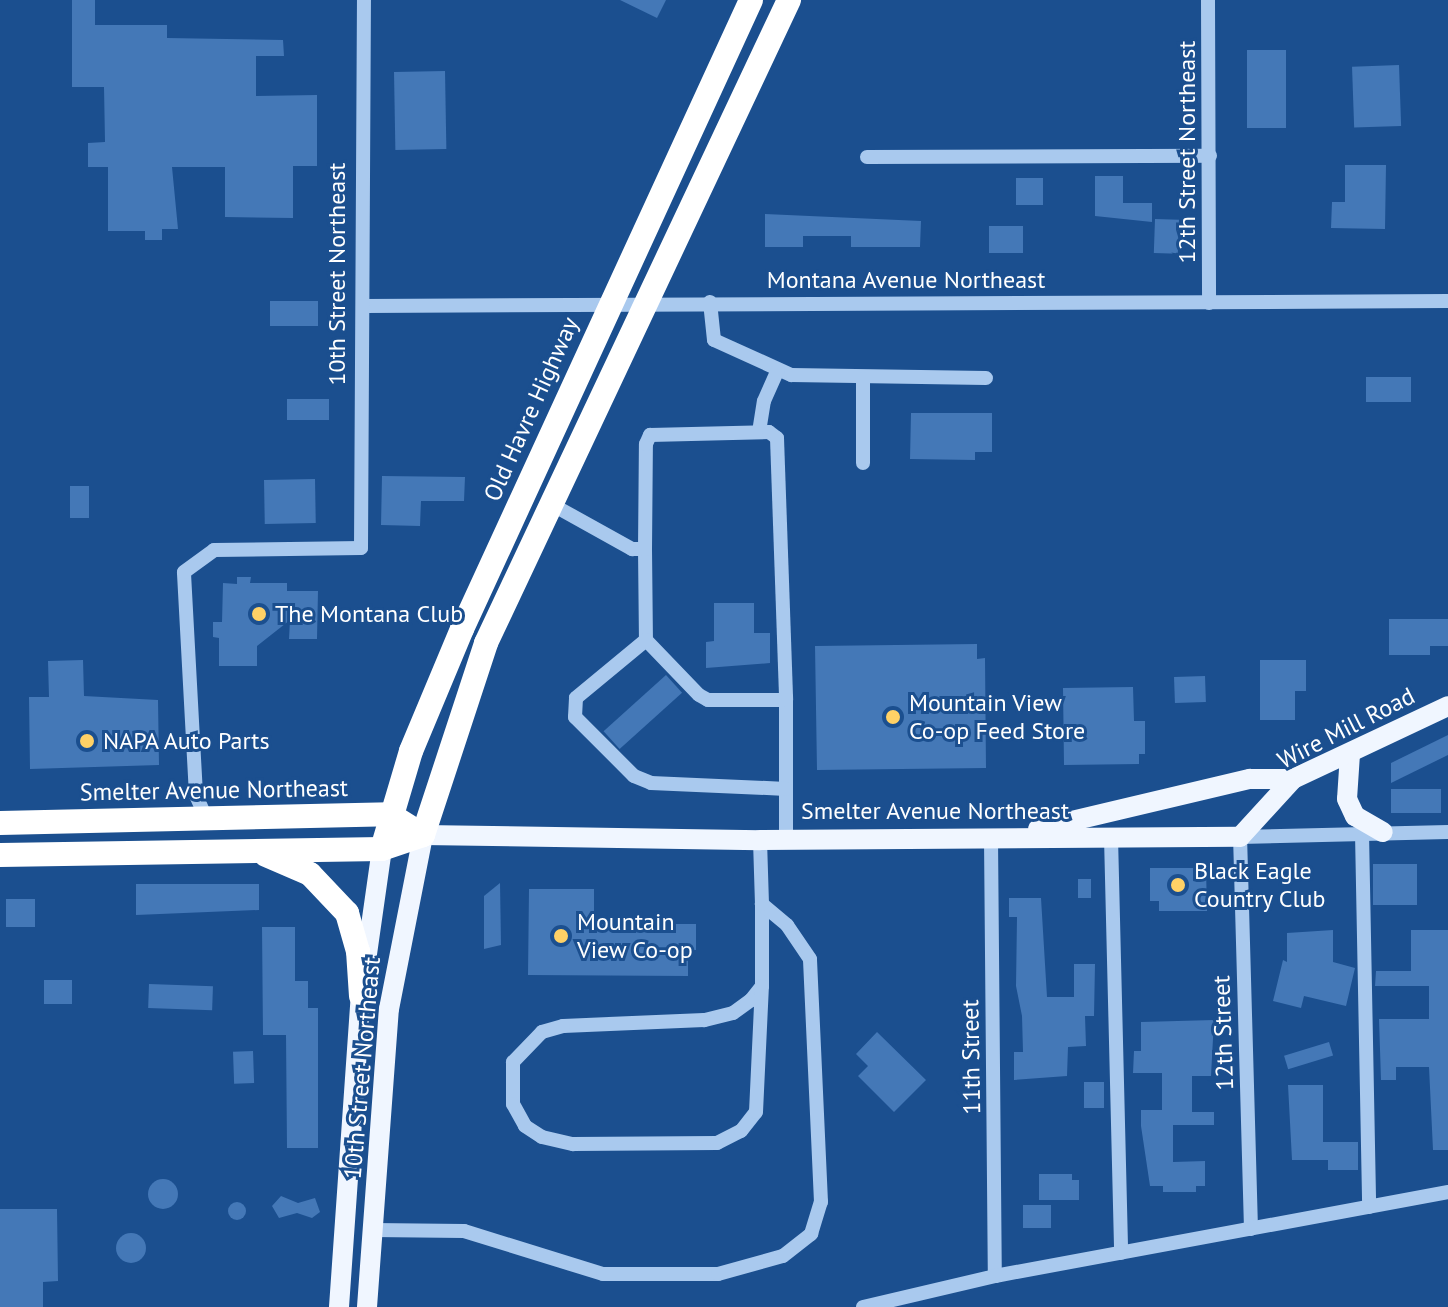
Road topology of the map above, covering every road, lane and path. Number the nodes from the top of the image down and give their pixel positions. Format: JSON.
{"nodes":[{"id":1,"x":364,"y":0,"type":"edge"},
{"id":2,"x":751,"y":0,"type":"edge"},
{"id":3,"x":789,"y":0,"type":"edge"},
{"id":4,"x":1208,"y":0,"type":"edge"},
{"id":5,"x":1210,"y":156,"type":"junction"},
{"id":6,"x":867,"y":157,"type":"dead end"},
{"id":7,"x":611,"y":301,"type":"junction"},
{"id":8,"x":1448,"y":301,"type":"edge"},
{"id":9,"x":644,"y":302,"type":"junction"},
{"id":10,"x":710,"y":302,"type":"junction"},
{"id":11,"x":1209,"y":303,"type":"junction"},
{"id":12,"x":364,"y":306,"type":"junction"},
{"id":13,"x":778,"y":370,"type":"junction"},
{"id":14,"x":986,"y":378,"type":"dead end"},
{"id":15,"x":863,"y":379,"type":"junction"},
{"id":16,"x":759,"y":432,"type":"junction"},
{"id":17,"x":863,"y":463,"type":"dead end"},
{"id":18,"x":551,"y":504,"type":"junction"},
{"id":19,"x":645,"y":549,"type":"junction"},
{"id":20,"x":646,"y":640,"type":"junction"},
{"id":21,"x":786,"y":700,"type":"junction"},
{"id":22,"x":1448,"y":706,"type":"edge"},
{"id":23,"x":1350,"y":754,"type":"junction"},
{"id":24,"x":1293,"y":779,"type":"junction"},
{"id":25,"x":786,"y":789,"type":"junction"},
{"id":26,"x":389,"y":814,"type":"junction"},
{"id":27,"x":207,"y":820,"type":"junction"},
{"id":28,"x":0,"y":823,"type":"edge"},
{"id":29,"x":1448,"y":832,"type":"edge"},
{"id":30,"x":1372,"y":833,"type":"junction"},
{"id":31,"x":423,"y":835,"type":"junction"},
{"id":32,"x":1111,"y":837,"type":"junction"},
{"id":33,"x":1240,"y":837,"type":"junction"},
{"id":34,"x":991,"y":838,"type":"junction"},
{"id":35,"x":760,"y":840,"type":"junction"},
{"id":36,"x":786,"y":840,"type":"junction"},
{"id":37,"x":248,"y":849,"type":"junction"},
{"id":38,"x":382,"y":849,"type":"junction"},
{"id":39,"x":0,"y":855,"type":"edge"},
{"id":40,"x":762,"y":904,"type":"junction"},
{"id":41,"x":762,"y":986,"type":"junction"},
{"id":42,"x":361,"y":996,"type":"junction"},
{"id":43,"x":1448,"y":1192,"type":"edge"},
{"id":44,"x":1369,"y":1207,"type":"junction"},
{"id":45,"x":1251,"y":1229,"type":"junction"},
{"id":46,"x":373,"y":1230,"type":"junction"},
{"id":47,"x":1121,"y":1253,"type":"junction"},
{"id":48,"x":995,"y":1276,"type":"junction"},
{"id":49,"x":339,"y":1307,"type":"edge"},
{"id":50,"x":367,"y":1307,"type":"edge"},
{"id":51,"x":863,"y":1307,"type":"edge"}],
"edges":[{"from":1,"to":12,"type":"street","name":"10th Street Northeast"},
{"from":2,"to":7,"type":"highway","name":"Old Havre Highway"},
{"from":3,"to":9,"type":"highway"},
{"from":4,"to":5,"type":"street","name":"12th Street Northeast"},
{"from":5,"to":6,"type":"street"},
{"from":5,"to":11,"type":"street","name":"12th Street Northeast"},
{"from":7,"to":9,"type":"street","name":"Montana Avenue Northeast"},
{"from":7,"to":12,"type":"street","name":"Montana Avenue Northeast"},
{"from":7,"to":26,"type":"highway","name":"Old Havre Highway"},
{"from":8,"to":11,"type":"street","name":"Montana Avenue Northeast"},
{"from":9,"to":10,"type":"street","name":"Montana Avenue Northeast"},
{"from":9,"to":18,"type":"highway"},
{"from":10,"to":11,"type":"street","name":"Montana Avenue Northeast"},
{"from":10,"to":13,"type":"street"},
{"from":12,"to":27,"type":"street","name":"10th Street Northeast"},
{"from":13,"to":15,"type":"street"},
{"from":13,"to":16,"type":"street"},
{"from":14,"to":15,"type":"street"},
{"from":15,"to":17,"type":"street"},
{"from":16,"to":19,"type":"street"},
{"from":16,"to":21,"type":"street"},
{"from":18,"to":19,"type":"street"},
{"from":18,"to":31,"type":"highway"},
{"from":19,"to":20,"type":"street"},
{"from":20,"to":21,"type":"street"},
{"from":20,"to":25,"type":"street"},
{"from":21,"to":25,"type":"street"},
{"from":22,"to":23,"type":"main road","name":"Wire Mill Road"},
{"from":23,"to":24,"type":"main road","name":"Wire Mill Road"},
{"from":23,"to":30,"type":"main road"},
{"from":24,"to":33,"type":"main road","name":"Wire Mill Road"},
{"from":24,"to":34,"type":"main road"},
{"from":25,"to":36,"type":"street"},
{"from":26,"to":27,"type":"highway","name":"Smelter Avenue Northeast"},
{"from":26,"to":31,"type":"highway"},
{"from":26,"to":38,"type":"highway","name":"Old Havre Highway"},
{"from":27,"to":28,"type":"highway","name":"Smelter Avenue Northeast"},
{"from":29,"to":30,"type":"street","name":"Smelter Avenue Northeast"},
{"from":30,"to":33,"type":"street","name":"Smelter Avenue Northeast"},
{"from":30,"to":44,"type":"street"},
{"from":31,"to":35,"type":"main road","name":"Smelter Avenue Northeast"},
{"from":31,"to":38,"type":"highway","name":"Smelter Avenue Northeast"},
{"from":31,"to":46,"type":"main road","name":"10th Street Northeast"},
{"from":32,"to":33,"type":"main road","name":"Smelter Avenue Northeast"},
{"from":32,"to":34,"type":"main road","name":"Smelter Avenue Northeast"},
{"from":32,"to":47,"type":"street"},
{"from":33,"to":45,"type":"street","name":"12th Street"},
{"from":34,"to":36,"type":"main road","name":"Smelter Avenue Northeast"},
{"from":34,"to":48,"type":"street","name":"11th Street"},
{"from":35,"to":36,"type":"main road","name":"Smelter Avenue Northeast"},
{"from":35,"to":40,"type":"street"},
{"from":37,"to":38,"type":"highway","name":"Smelter Avenue Northeast"},
{"from":37,"to":39,"type":"highway","name":"Smelter Avenue Northeast"},
{"from":37,"to":42,"type":"highway"},
{"from":38,"to":42,"type":"main road","name":"10th Street Northeast"},
{"from":40,"to":41,"type":"street"},
{"from":40,"to":46,"type":"street"},
{"from":41,"to":41,"type":"street"},
{"from":42,"to":49,"type":"main road","name":"10th Street Northeast"},
{"from":43,"to":44,"type":"street"},
{"from":44,"to":45,"type":"street"},
{"from":45,"to":47,"type":"street"},
{"from":46,"to":50,"type":"main road","name":"10th Street Northeast"},
{"from":47,"to":48,"type":"street"},
{"from":48,"to":51,"type":"street"}]}
